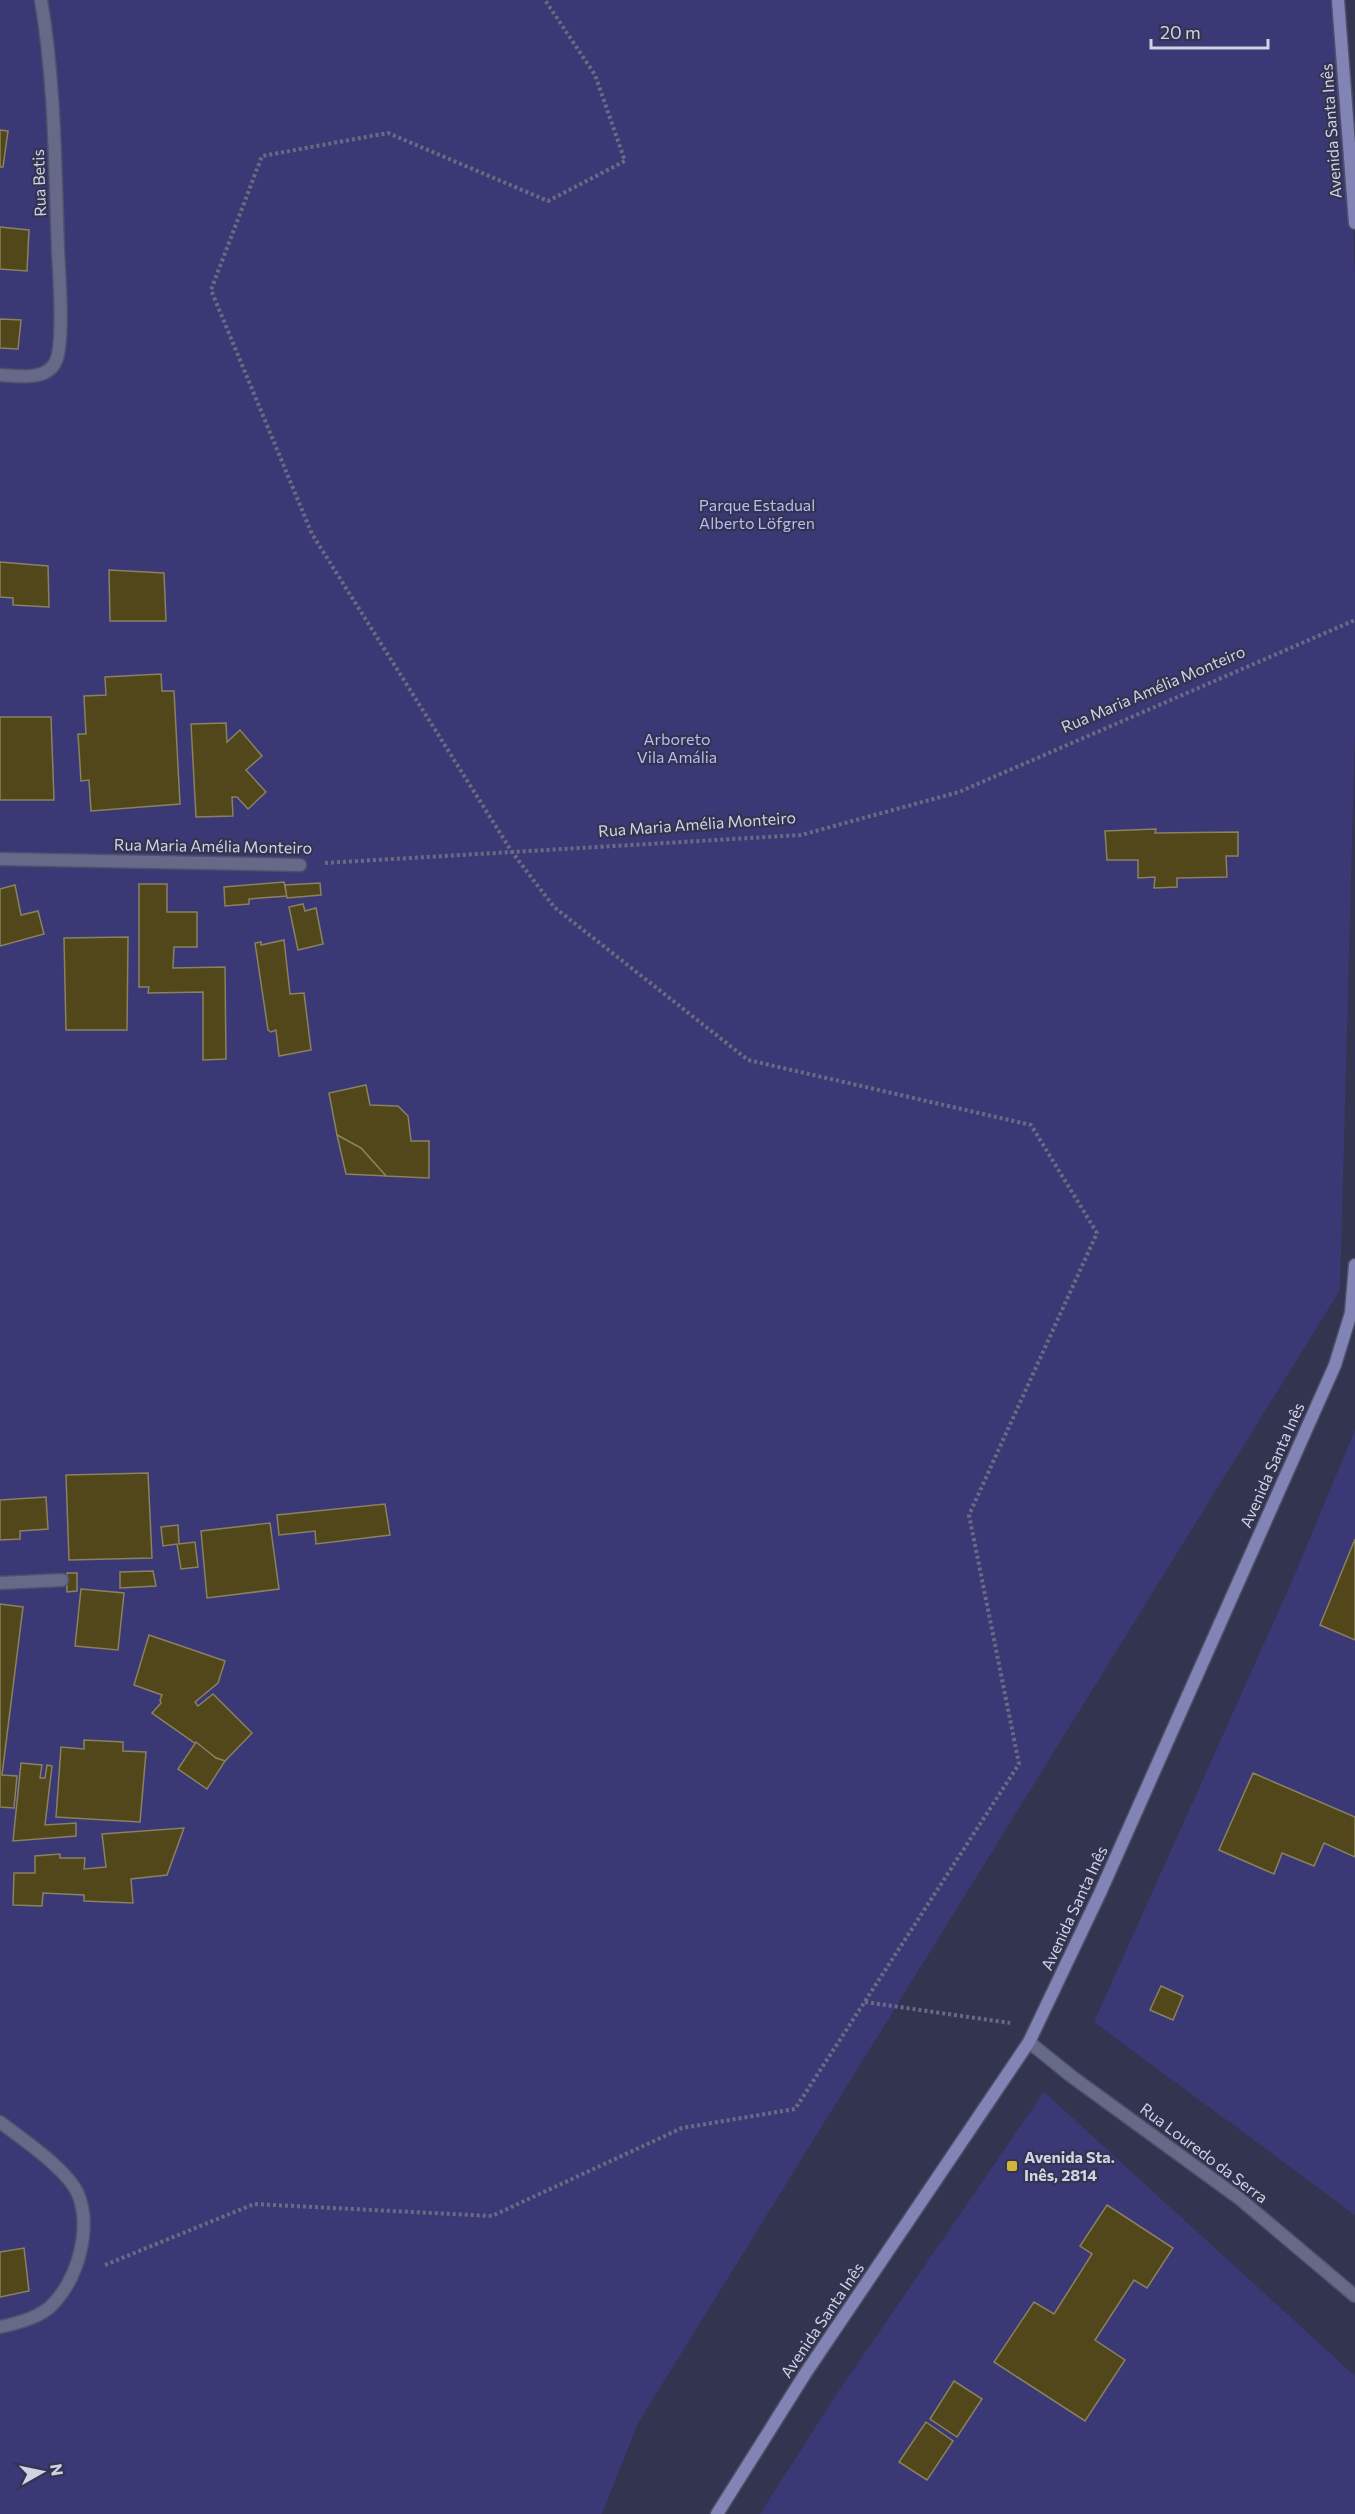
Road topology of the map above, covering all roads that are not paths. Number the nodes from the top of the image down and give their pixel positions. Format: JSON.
{"nodes":[{"id":1,"x":41,"y":0,"type":"edge"},
{"id":2,"x":1338,"y":0,"type":"edge"},
{"id":3,"x":1355,"y":223,"type":"edge"},
{"id":4,"x":0,"y":375,"type":"edge"},
{"id":5,"x":0,"y":859,"type":"edge"},
{"id":6,"x":300,"y":865,"type":"road end"},
{"id":7,"x":1355,"y":1265,"type":"edge"},
{"id":8,"x":62,"y":1580,"type":"dead end"},
{"id":9,"x":0,"y":1583,"type":"edge"},
{"id":10,"x":1029,"y":2042,"type":"junction"},
{"id":11,"x":0,"y":2122,"type":"edge"},
{"id":12,"x":1355,"y":2296,"type":"edge"},
{"id":13,"x":0,"y":2327,"type":"edge"},
{"id":14,"x":717,"y":2514,"type":"edge"}],
"edges":[{"from":1,"to":4,"type":"street","name":"Rua Betis"},
{"from":2,"to":3,"type":"main road","name":"Avenida Santa Inês"},
{"from":5,"to":6,"type":"street","name":"Rua Maria Amélia Monteiro"},
{"from":7,"to":10,"type":"main road","name":"Avenida Santa Inês"},
{"from":8,"to":9,"type":"street"},
{"from":10,"to":12,"type":"street","name":"Rua Louredo da Serra"},
{"from":10,"to":14,"type":"main road","name":"Avenida Santa Inês"},
{"from":11,"to":13,"type":"street"}]}
